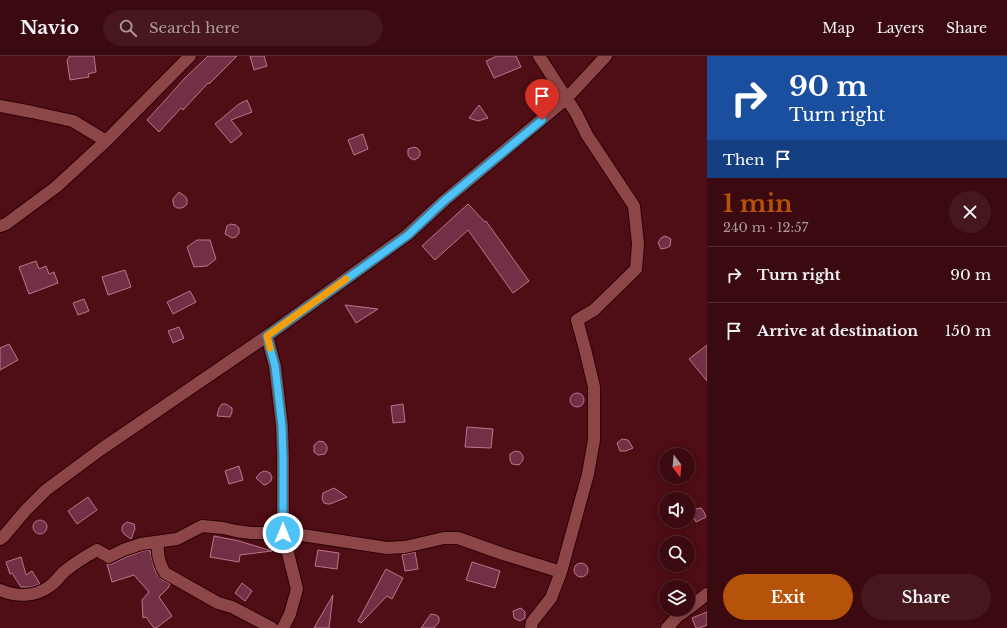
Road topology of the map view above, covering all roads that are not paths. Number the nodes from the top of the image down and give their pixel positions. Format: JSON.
{"nodes":[{"id":1,"x":190,"y":56,"type":"edge"},
{"id":2,"x":539,"y":56,"type":"edge"},
{"id":3,"x":606,"y":56,"type":"edge"},
{"id":4,"x":566,"y":99,"type":"junction"},
{"id":5,"x":0,"y":106,"type":"edge"},
{"id":6,"x":106,"y":142,"type":"junction"},
{"id":7,"x":0,"y":226,"type":"edge"},
{"id":8,"x":267,"y":336,"type":"junction"},
{"id":9,"x":283,"y":533,"type":"junction"},
{"id":10,"x":0,"y":539,"type":"edge"},
{"id":11,"x":158,"y":542,"type":"junction"},
{"id":12,"x":561,"y":572,"type":"junction"},
{"id":13,"x":0,"y":590,"type":"edge"},
{"id":14,"x":707,"y":594,"type":"edge"},
{"id":15,"x":695,"y":603,"type":"edge"},
{"id":16,"x":679,"y":616,"type":"edge"},
{"id":17,"x":272,"y":628,"type":"edge"},
{"id":18,"x":283,"y":628,"type":"edge"},
{"id":19,"x":531,"y":628,"type":"edge"},
{"id":20,"x":667,"y":628,"type":"edge"}],
"edges":[{"from":1,"to":6,"type":"street"},
{"from":2,"to":4,"type":"street"},
{"from":3,"to":4,"type":"street"},
{"from":4,"to":8,"type":"street"},
{"from":4,"to":12,"type":"street"},
{"from":5,"to":6,"type":"street"},
{"from":6,"to":7,"type":"street"},
{"from":8,"to":9,"type":"street"},
{"from":8,"to":10,"type":"street"},
{"from":9,"to":11,"type":"street"},
{"from":9,"to":12,"type":"street"},
{"from":9,"to":18,"type":"street"},
{"from":11,"to":13,"type":"street"},
{"from":11,"to":17,"type":"street"},
{"from":12,"to":19,"type":"street"},
{"from":14,"to":15,"type":"street"},
{"from":16,"to":20,"type":"street"}]}
